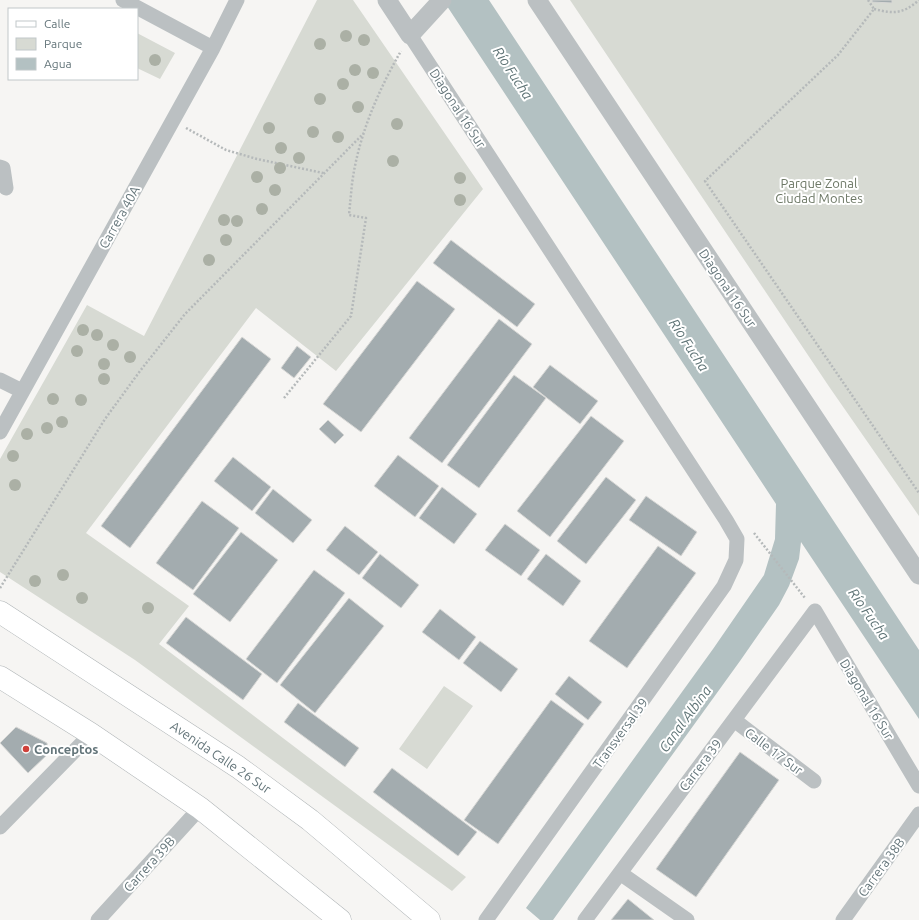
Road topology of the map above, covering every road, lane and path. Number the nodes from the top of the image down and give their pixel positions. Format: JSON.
{"nodes":[{"id":1,"x":123,"y":0,"type":"edge"},
{"id":2,"x":237,"y":0,"type":"edge"},
{"id":3,"x":387,"y":0,"type":"edge"},
{"id":4,"x":537,"y":0,"type":"edge"},
{"id":5,"x":868,"y":0,"type":"edge"},
{"id":6,"x":919,"y":0,"type":"edge"},
{"id":7,"x":440,"y":2,"type":"edge"},
{"id":8,"x":874,"y":9,"type":"junction"},
{"id":9,"x":410,"y":35,"type":"junction"},
{"id":10,"x":213,"y":48,"type":"junction"},
{"id":11,"x":172,"y":121,"type":"junction"},
{"id":12,"x":364,"y":133,"type":"junction"},
{"id":13,"x":0,"y":167,"type":"edge"},
{"id":14,"x":324,"y":173,"type":"junction"},
{"id":15,"x":6,"y":188,"type":"dead end"},
{"id":16,"x":0,"y":380,"type":"edge"},
{"id":17,"x":22,"y":392,"type":"junction"},
{"id":18,"x":284,"y":398,"type":"dead end"},
{"id":19,"x":0,"y":432,"type":"edge"},
{"id":20,"x":919,"y":493,"type":"edge"},
{"id":21,"x":751,"y":529,"type":"dead end"},
{"id":22,"x":737,"y":539,"type":"joint"},
{"id":23,"x":919,"y":576,"type":"edge"},
{"id":24,"x":0,"y":588,"type":"edge"},
{"id":25,"x":815,"y":611,"type":"junction"},
{"id":26,"x":0,"y":612,"type":"edge"},
{"id":27,"x":0,"y":677,"type":"edge"},
{"id":28,"x":734,"y":720,"type":"junction"},
{"id":29,"x":91,"y":734,"type":"junction"},
{"id":30,"x":814,"y":781,"type":"dead end"},
{"id":31,"x":919,"y":786,"type":"edge"},
{"id":32,"x":200,"y":808,"type":"junction"},
{"id":33,"x":919,"y":814,"type":"edge"},
{"id":34,"x":0,"y":827,"type":"edge"},
{"id":35,"x":620,"y":873,"type":"junction"},
{"id":36,"x":98,"y":920,"type":"edge"},
{"id":37,"x":340,"y":920,"type":"edge"},
{"id":38,"x":429,"y":920,"type":"edge"},
{"id":39,"x":486,"y":920,"type":"edge"},
{"id":40,"x":585,"y":920,"type":"edge"},
{"id":41,"x":687,"y":920,"type":"edge"},
{"id":42,"x":843,"y":920,"type":"edge"}],
"edges":[{"from":1,"to":10,"type":"street"},
{"from":2,"to":10,"type":"street","name":"Carrera 40A"},
{"from":3,"to":9,"type":"street","name":"Diagonal 16 Sur"},
{"from":4,"to":23,"type":"street","name":"Diagonal 16 Sur"},
{"from":5,"to":8,"type":"path"},
{"from":6,"to":8,"type":"path"},
{"from":7,"to":9,"type":"street"},
{"from":8,"to":20,"type":"path"},
{"from":9,"to":12,"type":"path"},
{"from":9,"to":22,"type":"street","name":"Diagonal 16 Sur"},
{"from":10,"to":11,"type":"street","name":"Carrera 40A"},
{"from":11,"to":14,"type":"path"},
{"from":11,"to":17,"type":"street","name":"Carrera 40A"},
{"from":12,"to":14,"type":"path"},
{"from":12,"to":18,"type":"path"},
{"from":13,"to":15,"type":"street"},
{"from":14,"to":24,"type":"path"},
{"from":16,"to":17,"type":"street"},
{"from":17,"to":19,"type":"street","name":"Carrera 40A"},
{"from":21,"to":25,"type":"path"},
{"from":22,"to":39,"type":"street","name":"Transversal 39"},
{"from":25,"to":28,"type":"street","name":"Carrera 39"},
{"from":25,"to":31,"type":"street","name":"Diagonal 16 Sur"},
{"from":26,"to":38,"type":"main road","name":"Avenida Calle 26 Sur"},
{"from":27,"to":29,"type":"main road"},
{"from":28,"to":30,"type":"street","name":"Calle 17 Sur"},
{"from":28,"to":35,"type":"street","name":"Carrera 39"},
{"from":29,"to":32,"type":"main road"},
{"from":29,"to":34,"type":"street"},
{"from":32,"to":36,"type":"street","name":"Carrera 39B"},
{"from":32,"to":37,"type":"main road"},
{"from":33,"to":42,"type":"street","name":"Carrera 38B"},
{"from":35,"to":40,"type":"street","name":"Carrera 39"},
{"from":35,"to":41,"type":"street"}]}
